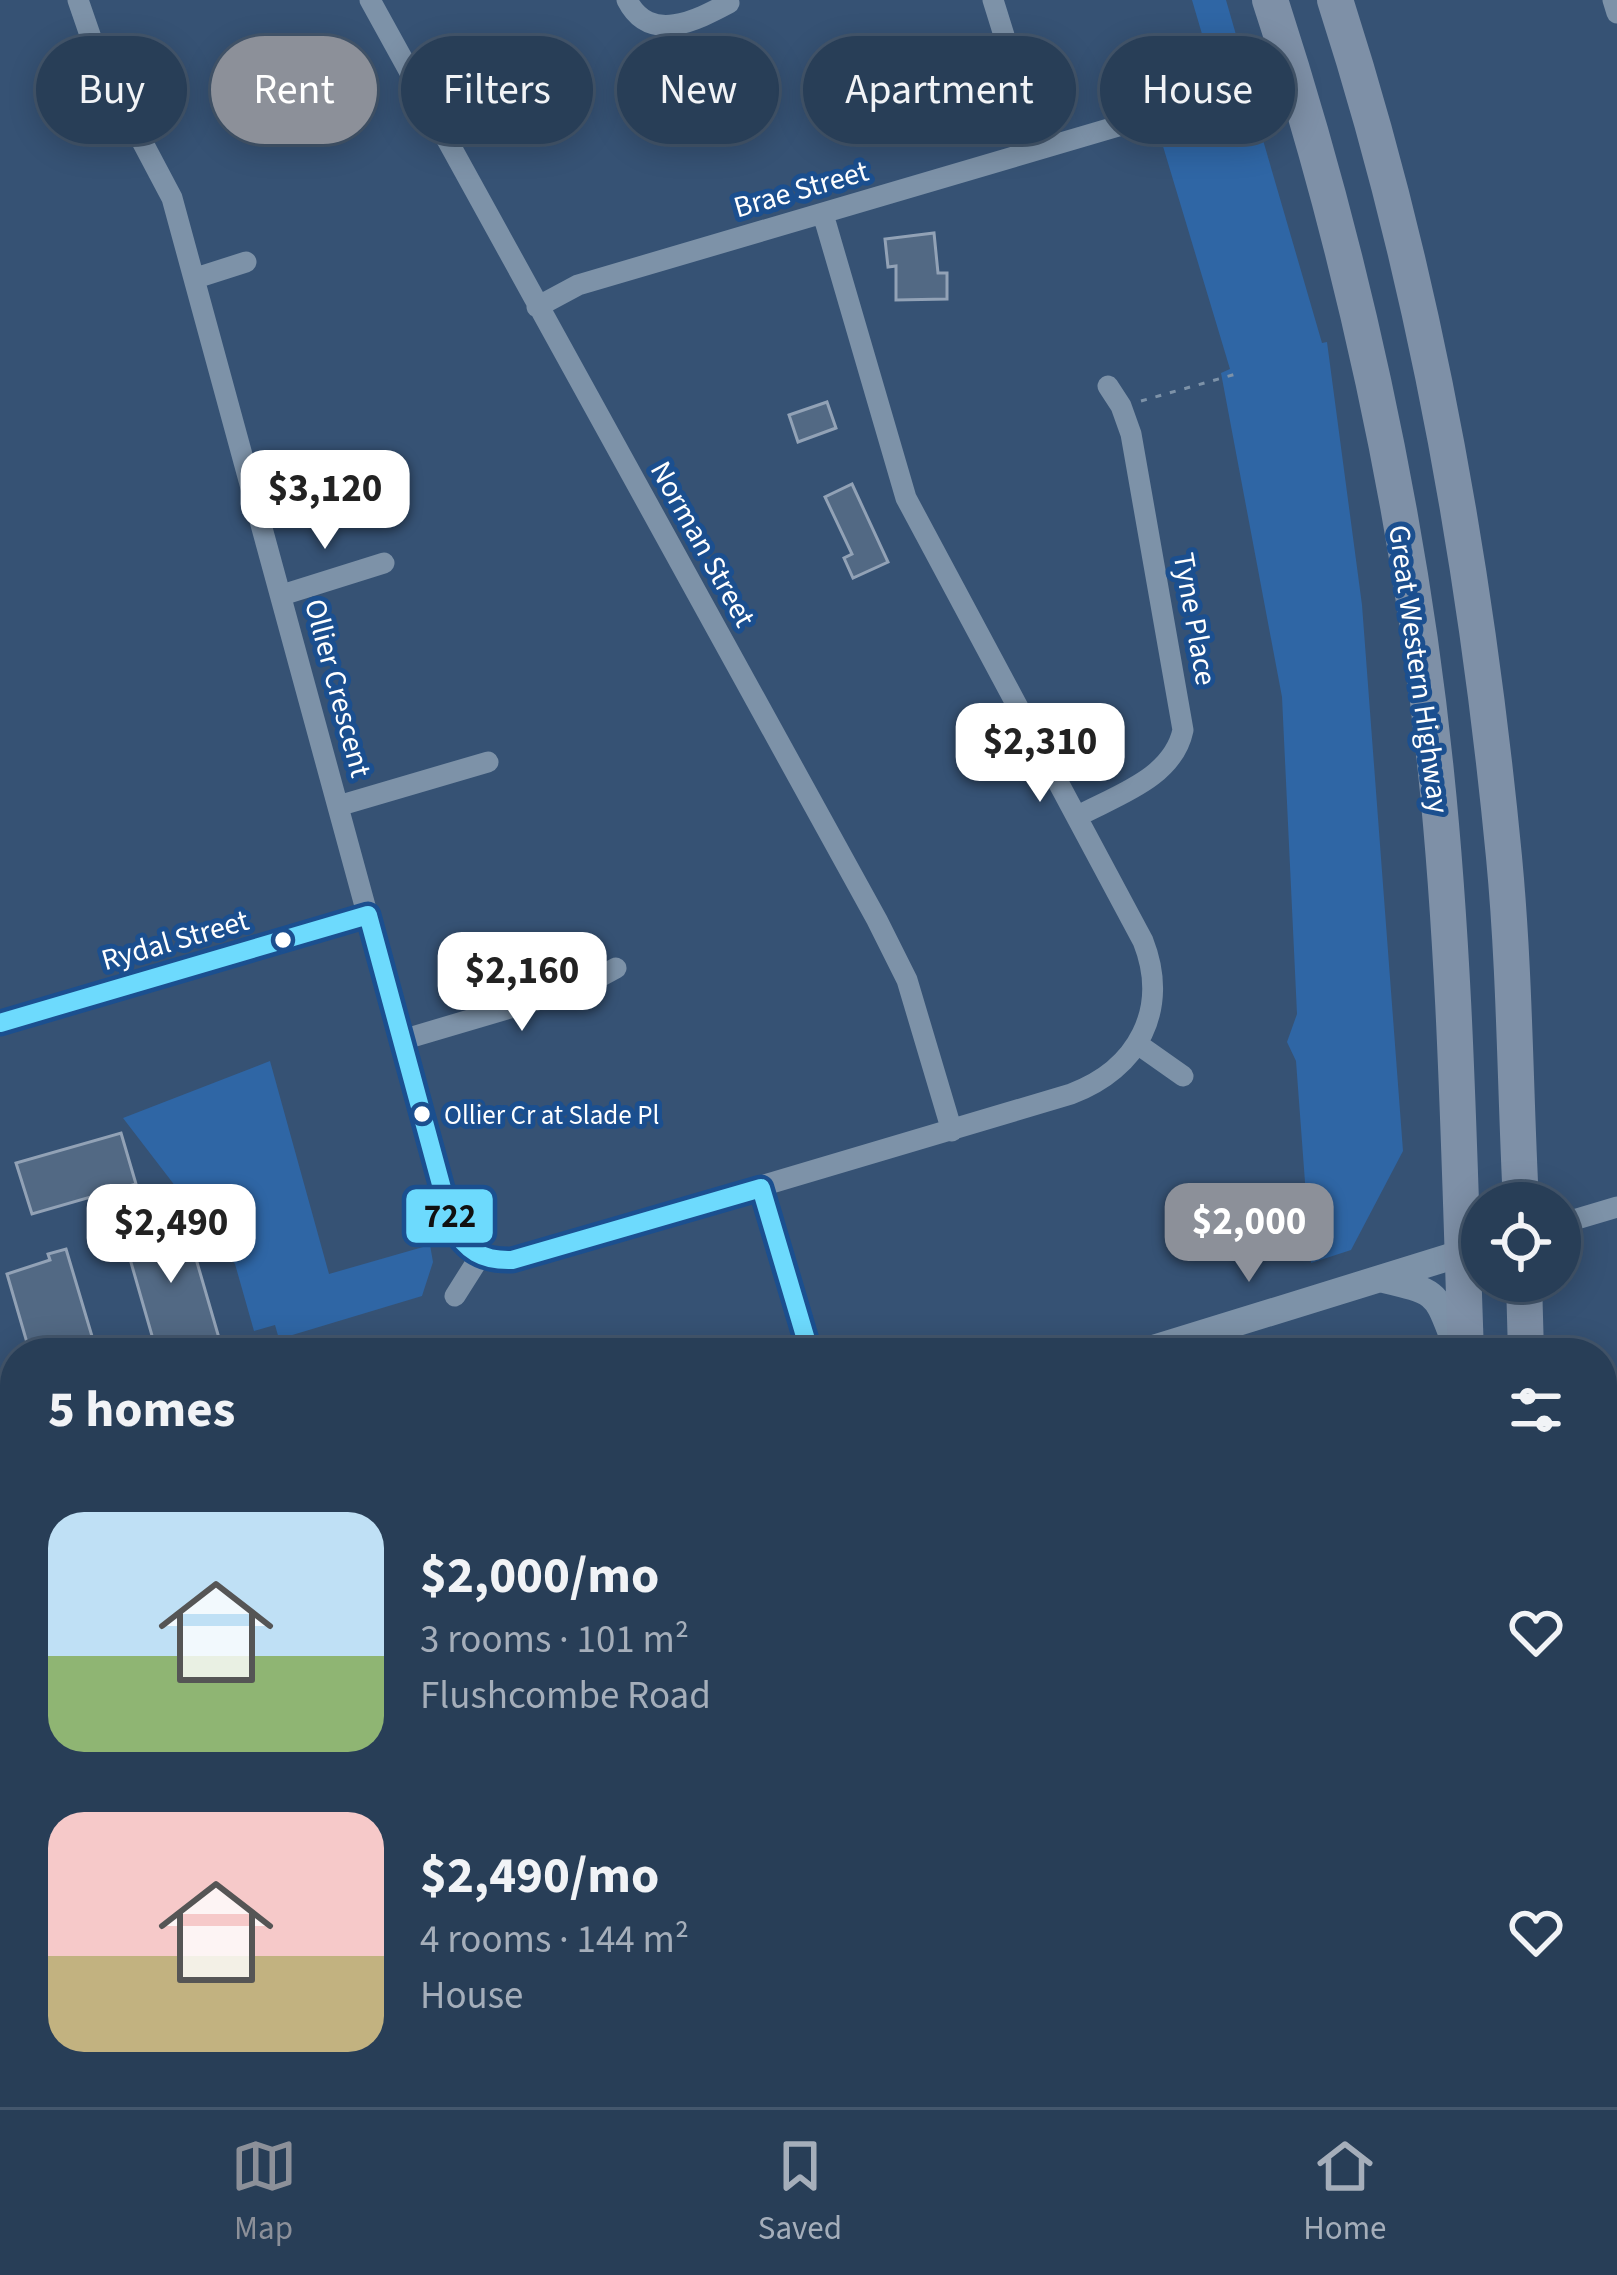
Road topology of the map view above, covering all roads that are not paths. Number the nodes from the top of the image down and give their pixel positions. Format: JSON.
{"nodes":[{"id":1,"x":79,"y":0,"type":"edge"},
{"id":2,"x":370,"y":0,"type":"edge"},
{"id":3,"x":627,"y":0,"type":"edge"},
{"id":4,"x":994,"y":0,"type":"edge"},
{"id":5,"x":1270,"y":0,"type":"edge"},
{"id":6,"x":1335,"y":0,"type":"edge"},
{"id":7,"x":1613,"y":0,"type":"edge"},
{"id":8,"x":730,"y":3,"type":"edge"},
{"id":9,"x":1617,"y":13,"type":"edge"},
{"id":10,"x":1100,"y":131,"type":"edge"},
{"id":11,"x":1039,"y":148,"type":"junction"},
{"id":12,"x":823,"y":214,"type":"junction"},
{"id":13,"x":246,"y":262,"type":"dead end"},
{"id":14,"x":196,"y":278,"type":"junction"},
{"id":15,"x":537,"y":308,"type":"junction"},
{"id":16,"x":1108,"y":386,"type":"dead end"},
{"id":17,"x":384,"y":563,"type":"dead end"},
{"id":18,"x":282,"y":595,"type":"junction"},
{"id":19,"x":488,"y":762,"type":"dead end"},
{"id":20,"x":338,"y":806,"type":"junction"},
{"id":21,"x":1078,"y":815,"type":"junction"},
{"id":22,"x":368,"y":915,"type":"junction"},
{"id":23,"x":616,"y":968,"type":"dead end"},
{"id":24,"x":0,"y":1023,"type":"edge"},
{"id":25,"x":402,"y":1040,"type":"junction"},
{"id":26,"x":1138,"y":1045,"type":"junction"},
{"id":27,"x":1183,"y":1076,"type":"dead end"},
{"id":28,"x":952,"y":1131,"type":"junction"},
{"id":29,"x":1467,"y":1182,"type":"edge"},
{"id":30,"x":1520,"y":1182,"type":"edge"},
{"id":31,"x":761,"y":1188,"type":"junction"},
{"id":32,"x":1617,"y":1207,"type":"edge"},
{"id":33,"x":1581,"y":1217,"type":"edge"},
{"id":34,"x":1461,"y":1253,"type":"edge"},
{"id":35,"x":479,"y":1258,"type":"junction"},
{"id":36,"x":1378,"y":1278,"type":"junction"},
{"id":37,"x":454,"y":1296,"type":"dead end"},
{"id":38,"x":1467,"y":1302,"type":"edge"},
{"id":39,"x":1524,"y":1302,"type":"edge"},
{"id":40,"x":806,"y":1338,"type":"edge"},
{"id":41,"x":1187,"y":1338,"type":"edge"},
{"id":42,"x":1456,"y":1338,"type":"edge"},
{"id":43,"x":1463,"y":1338,"type":"edge"},
{"id":44,"x":1525,"y":1338,"type":"edge"}],
"edges":[{"from":1,"to":14,"type":"street","name":"Ollier Crescent"},
{"from":2,"to":15,"type":"street","name":"Norman Street"},
{"from":3,"to":8,"type":"street"},
{"from":4,"to":11,"type":"street"},
{"from":5,"to":29,"type":"highway","name":"Great Western Highway"},
{"from":6,"to":30,"type":"highway","name":"Great Western Highway"},
{"from":7,"to":9,"type":"street"},
{"from":10,"to":11,"type":"street","name":"Brae Street"},
{"from":11,"to":12,"type":"street","name":"Brae Street"},
{"from":12,"to":15,"type":"street","name":"Brae Street"},
{"from":12,"to":21,"type":"street"},
{"from":13,"to":14,"type":"street"},
{"from":14,"to":18,"type":"street","name":"Ollier Crescent"},
{"from":15,"to":28,"type":"street","name":"Norman Street"},
{"from":16,"to":21,"type":"street","name":"Tyne Place"},
{"from":17,"to":18,"type":"street"},
{"from":18,"to":20,"type":"street","name":"Ollier Crescent"},
{"from":19,"to":20,"type":"street"},
{"from":20,"to":22,"type":"street","name":"Ollier Crescent"},
{"from":21,"to":26,"type":"street"},
{"from":22,"to":24,"type":"street","name":"Rydal Street"},
{"from":22,"to":25,"type":"street","name":"Ollier Crescent"},
{"from":23,"to":25,"type":"street"},
{"from":25,"to":35,"type":"street","name":"Ollier Crescent"},
{"from":26,"to":27,"type":"street"},
{"from":26,"to":28,"type":"street"},
{"from":28,"to":31,"type":"street"},
{"from":31,"to":35,"type":"street"},
{"from":31,"to":40,"type":"street"},
{"from":32,"to":33,"type":"street"},
{"from":34,"to":36,"type":"street"},
{"from":35,"to":37,"type":"street"},
{"from":36,"to":41,"type":"street"},
{"from":36,"to":42,"type":"street"},
{"from":38,"to":43,"type":"highway","name":"Great Western Highway"},
{"from":39,"to":44,"type":"highway"}]}
